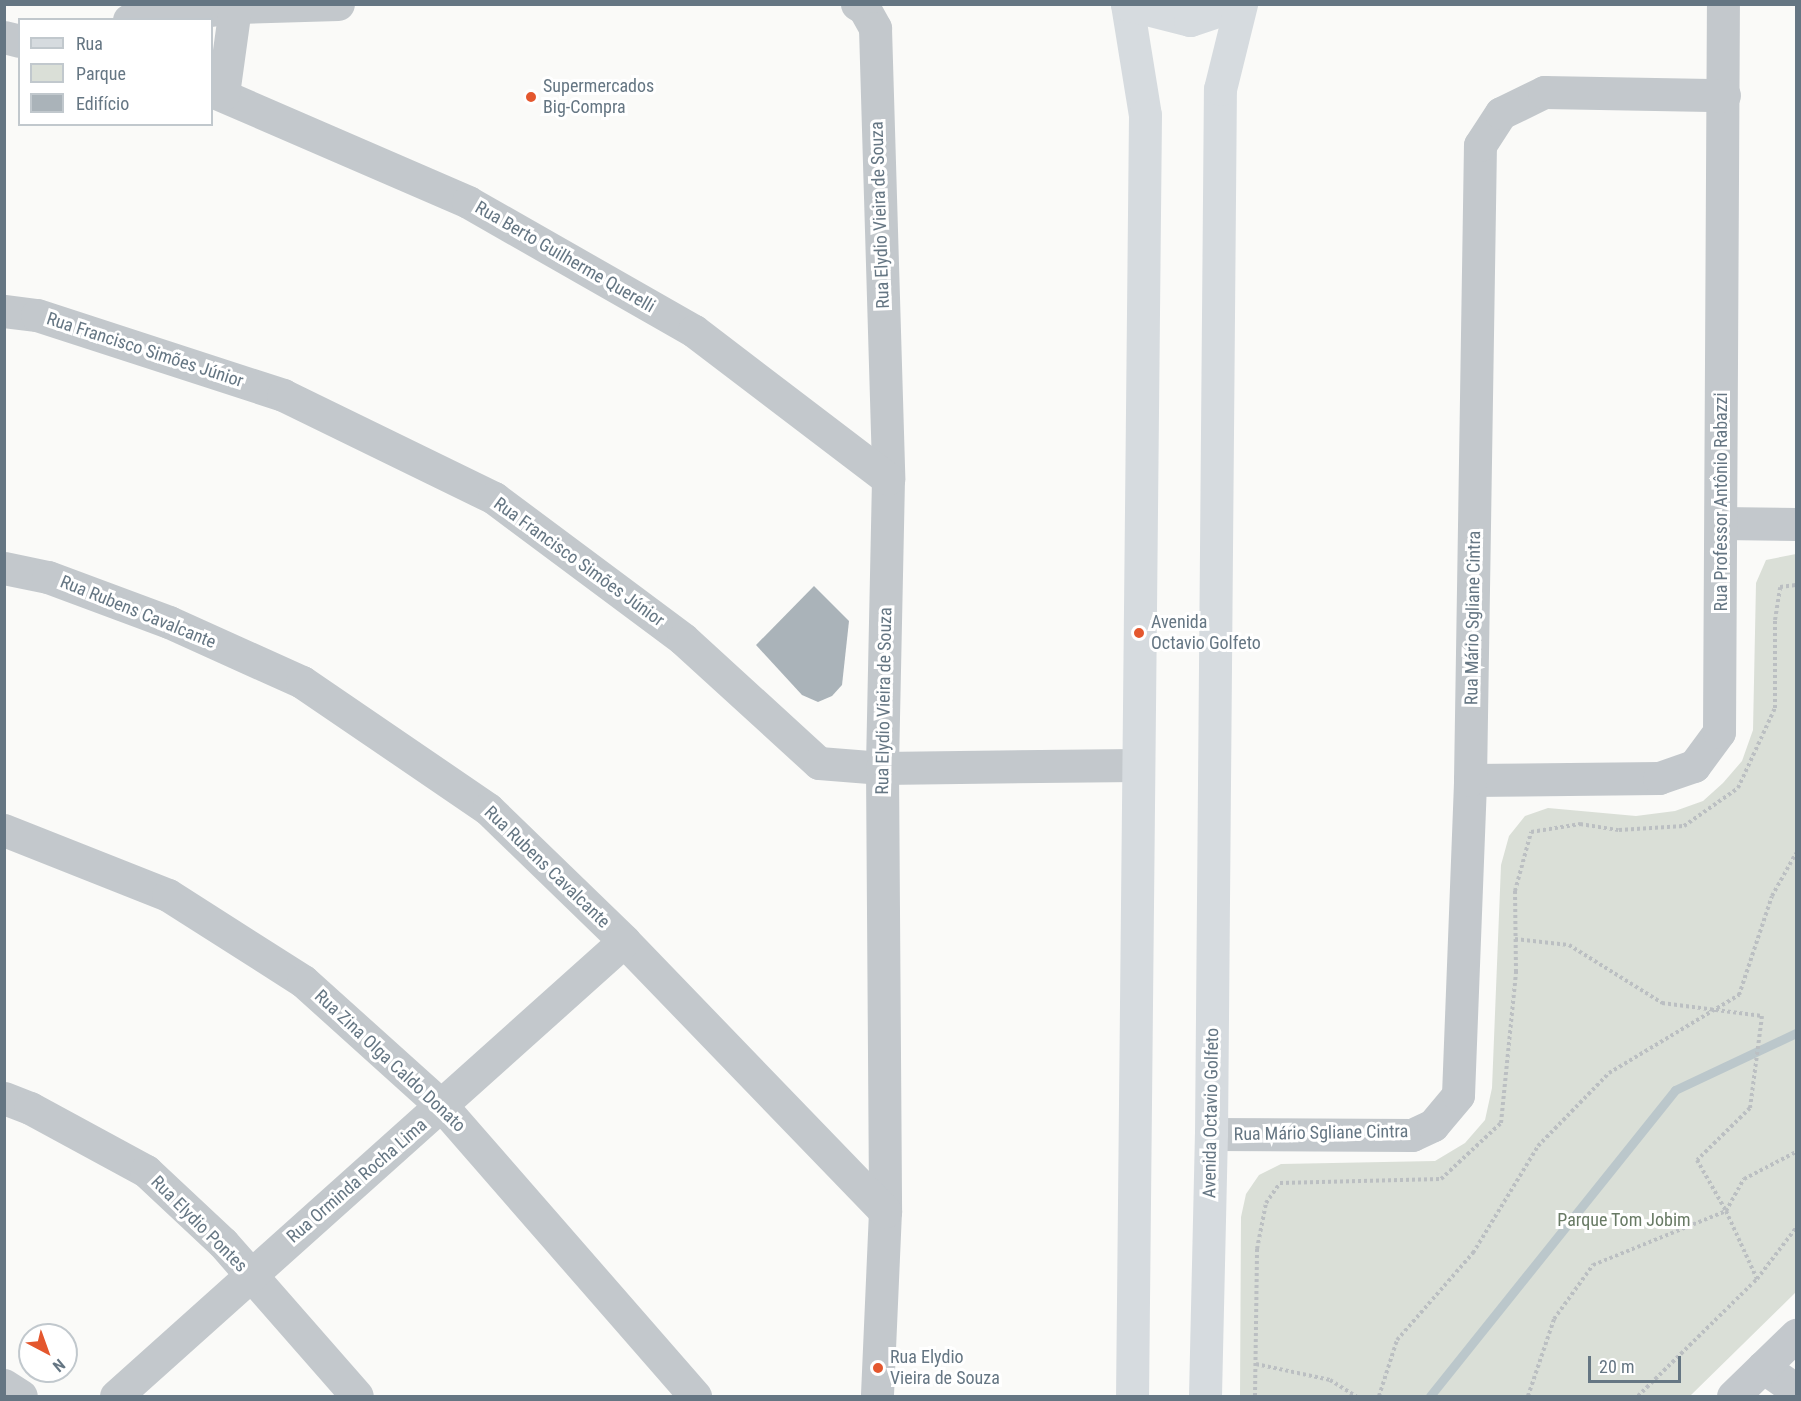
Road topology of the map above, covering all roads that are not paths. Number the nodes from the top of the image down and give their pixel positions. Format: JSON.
{"nodes":[{"id":1,"x":338,"y":4,"type":"edge"},
{"id":2,"x":1127,"y":4,"type":"edge"},
{"id":3,"x":1239,"y":4,"type":"edge"},
{"id":4,"x":1723,"y":4,"type":"edge"},
{"id":5,"x":861,"y":6,"type":"edge"},
{"id":6,"x":235,"y":7,"type":"junction"},
{"id":7,"x":145,"y":18,"type":"edge"},
{"id":8,"x":217,"y":92,"type":"edge"},
{"id":9,"x":1724,"y":95,"type":"junction"},
{"id":10,"x":4,"y":311,"type":"edge"},
{"id":11,"x":888,"y":479,"type":"junction"},
{"id":12,"x":1721,"y":523,"type":"junction"},
{"id":13,"x":1797,"y":524,"type":"edge"},
{"id":14,"x":4,"y":568,"type":"edge"},
{"id":15,"x":1137,"y":765,"type":"junction"},
{"id":16,"x":882,"y":768,"type":"junction"},
{"id":17,"x":1470,"y":780,"type":"junction"},
{"id":18,"x":4,"y":830,"type":"edge"},
{"id":19,"x":624,"y":941,"type":"junction"},
{"id":20,"x":4,"y":1098,"type":"edge"},
{"id":21,"x":442,"y":1106,"type":"junction"},
{"id":22,"x":1211,"y":1134,"type":"junction"},
{"id":23,"x":885,"y":1211,"type":"junction"},
{"id":24,"x":251,"y":1275,"type":"junction"},
{"id":25,"x":1797,"y":1335,"type":"edge"},
{"id":26,"x":1763,"y":1367,"type":"junction"},
{"id":27,"x":4,"y":1385,"type":"edge"},
{"id":28,"x":1797,"y":1390,"type":"edge"},
{"id":29,"x":21,"y":1396,"type":"edge"},
{"id":30,"x":116,"y":1396,"type":"edge"},
{"id":31,"x":357,"y":1396,"type":"edge"},
{"id":32,"x":695,"y":1396,"type":"edge"},
{"id":33,"x":877,"y":1396,"type":"edge"},
{"id":34,"x":1132,"y":1396,"type":"edge"},
{"id":35,"x":1205,"y":1396,"type":"edge"},
{"id":36,"x":1733,"y":1396,"type":"edge"}],
"edges":[{"from":1,"to":6,"type":"street"},
{"from":2,"to":3,"type":"street"},
{"from":2,"to":15,"type":"street"},
{"from":3,"to":22,"type":"street","name":"Avenida Octavio Golfeto"},
{"from":4,"to":9,"type":"street","name":"Rua Professor Antônio Rabazzi"},
{"from":5,"to":11,"type":"street","name":"Rua Elydio Vieira de Souza"},
{"from":6,"to":7,"type":"street"},
{"from":6,"to":8,"type":"street"},
{"from":8,"to":11,"type":"street","name":"Rua Berto Guilherme Querelli"},
{"from":9,"to":12,"type":"street","name":"Rua Professor Antônio Rabazzi"},
{"from":9,"to":17,"type":"street","name":"Rua Mário Sgliane Cintra"},
{"from":10,"to":16,"type":"street","name":"Rua Francisco Simões Júnior"},
{"from":11,"to":16,"type":"street","name":"Rua Elydio Vieira de Souza"},
{"from":12,"to":13,"type":"street"},
{"from":12,"to":17,"type":"street","name":"Rua Professor Antônio Rabazzi"},
{"from":14,"to":19,"type":"street","name":"Rua Rubens Cavalcante"},
{"from":15,"to":16,"type":"street","name":"Rua Francisco Simões Júnior"},
{"from":15,"to":34,"type":"street"},
{"from":16,"to":23,"type":"street","name":"Rua Elydio Vieira de Souza"},
{"from":17,"to":22,"type":"street","name":"Rua Mário Sgliane Cintra"},
{"from":18,"to":21,"type":"street","name":"Rua Zina Olga Caldo Donato"},
{"from":19,"to":21,"type":"street","name":"Rua Orminda Rocha Lima"},
{"from":19,"to":23,"type":"street","name":"Rua Rubens Cavalcante"},
{"from":20,"to":24,"type":"street","name":"Rua Elydio Pontes"},
{"from":21,"to":24,"type":"street","name":"Rua Orminda Rocha Lima"},
{"from":21,"to":32,"type":"street","name":"Rua Zina Olga Caldo Donato"},
{"from":22,"to":35,"type":"street","name":"Avenida Octavio Golfeto"},
{"from":23,"to":33,"type":"street","name":"Rua Elydio Vieira de Souza"},
{"from":24,"to":30,"type":"street","name":"Rua Orminda Rocha Lima"},
{"from":24,"to":31,"type":"street","name":"Rua Elydio Pontes"},
{"from":25,"to":26,"type":"street"},
{"from":26,"to":28,"type":"street"},
{"from":26,"to":36,"type":"street"},
{"from":27,"to":29,"type":"street"}]}
